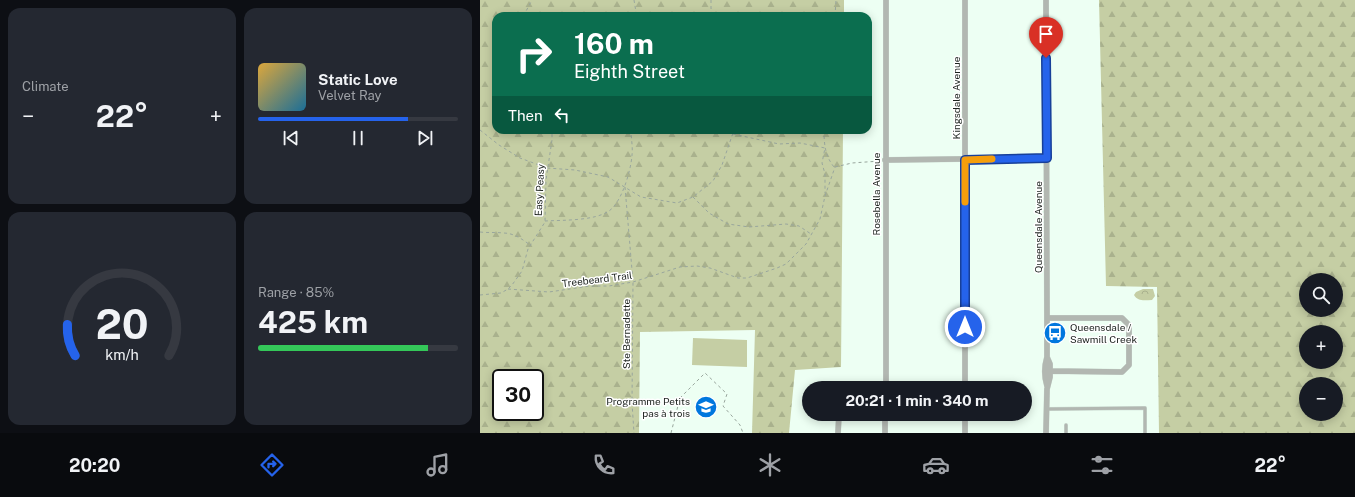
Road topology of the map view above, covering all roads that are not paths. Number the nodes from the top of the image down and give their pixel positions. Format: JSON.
{"nodes":[{"id":1,"x":886,"y":0,"type":"edge"},
{"id":2,"x":965,"y":0,"type":"edge"},
{"id":3,"x":1046,"y":0,"type":"edge"},
{"id":4,"x":1047,"y":158,"type":"junction"},
{"id":5,"x":885,"y":160,"type":"junction"},
{"id":6,"x":965,"y":160,"type":"junction"},
{"id":7,"x":1047,"y":318,"type":"junction"},
{"id":8,"x":1047,"y":357,"type":"junction"},
{"id":9,"x":1050,"y":371,"type":"junction"},
{"id":10,"x":886,"y":381,"type":"edge"},
{"id":11,"x":965,"y":381,"type":"edge"},
{"id":12,"x":1047,"y":388,"type":"junction"},
{"id":13,"x":1047,"y":410,"type":"junction"},
{"id":14,"x":839,"y":421,"type":"edge"},
{"id":15,"x":886,"y":421,"type":"edge"},
{"id":16,"x":965,"y":421,"type":"edge"},
{"id":17,"x":1066,"y":425,"type":"dead end"},
{"id":18,"x":838,"y":433,"type":"edge"},
{"id":19,"x":885,"y":433,"type":"edge"},
{"id":20,"x":965,"y":433,"type":"edge"},
{"id":21,"x":1046,"y":433,"type":"edge"},
{"id":22,"x":1066,"y":433,"type":"edge"},
{"id":23,"x":1145,"y":433,"type":"edge"}],
"edges":[{"from":1,"to":5,"type":"street","name":"Rosebella Avenue"},
{"from":2,"to":6,"type":"street","name":"Kingsdale Avenue"},
{"from":3,"to":4,"type":"street","name":"Queensdale Avenue"},
{"from":4,"to":6,"type":"street"},
{"from":4,"to":7,"type":"street","name":"Queensdale Avenue"},
{"from":5,"to":6,"type":"street"},
{"from":5,"to":10,"type":"street","name":"Rosebella Avenue"},
{"from":6,"to":11,"type":"street","name":"Kingsdale Avenue"},
{"from":7,"to":8,"type":"street","name":"Queensdale Avenue"},
{"from":7,"to":9,"type":"street"},
{"from":8,"to":9,"type":"street","name":"Queensdale Avenue"},
{"from":8,"to":12,"type":"street","name":"Queensdale Avenue"},
{"from":9,"to":12,"type":"street","name":"Queensdale Avenue"},
{"from":12,"to":13,"type":"street","name":"Queensdale Avenue"},
{"from":13,"to":21,"type":"street","name":"Queensdale Avenue"},
{"from":13,"to":23,"type":"lane"},
{"from":14,"to":18,"type":"street"},
{"from":15,"to":19,"type":"street"},
{"from":16,"to":20,"type":"street"},
{"from":17,"to":22,"type":"lane"}]}
